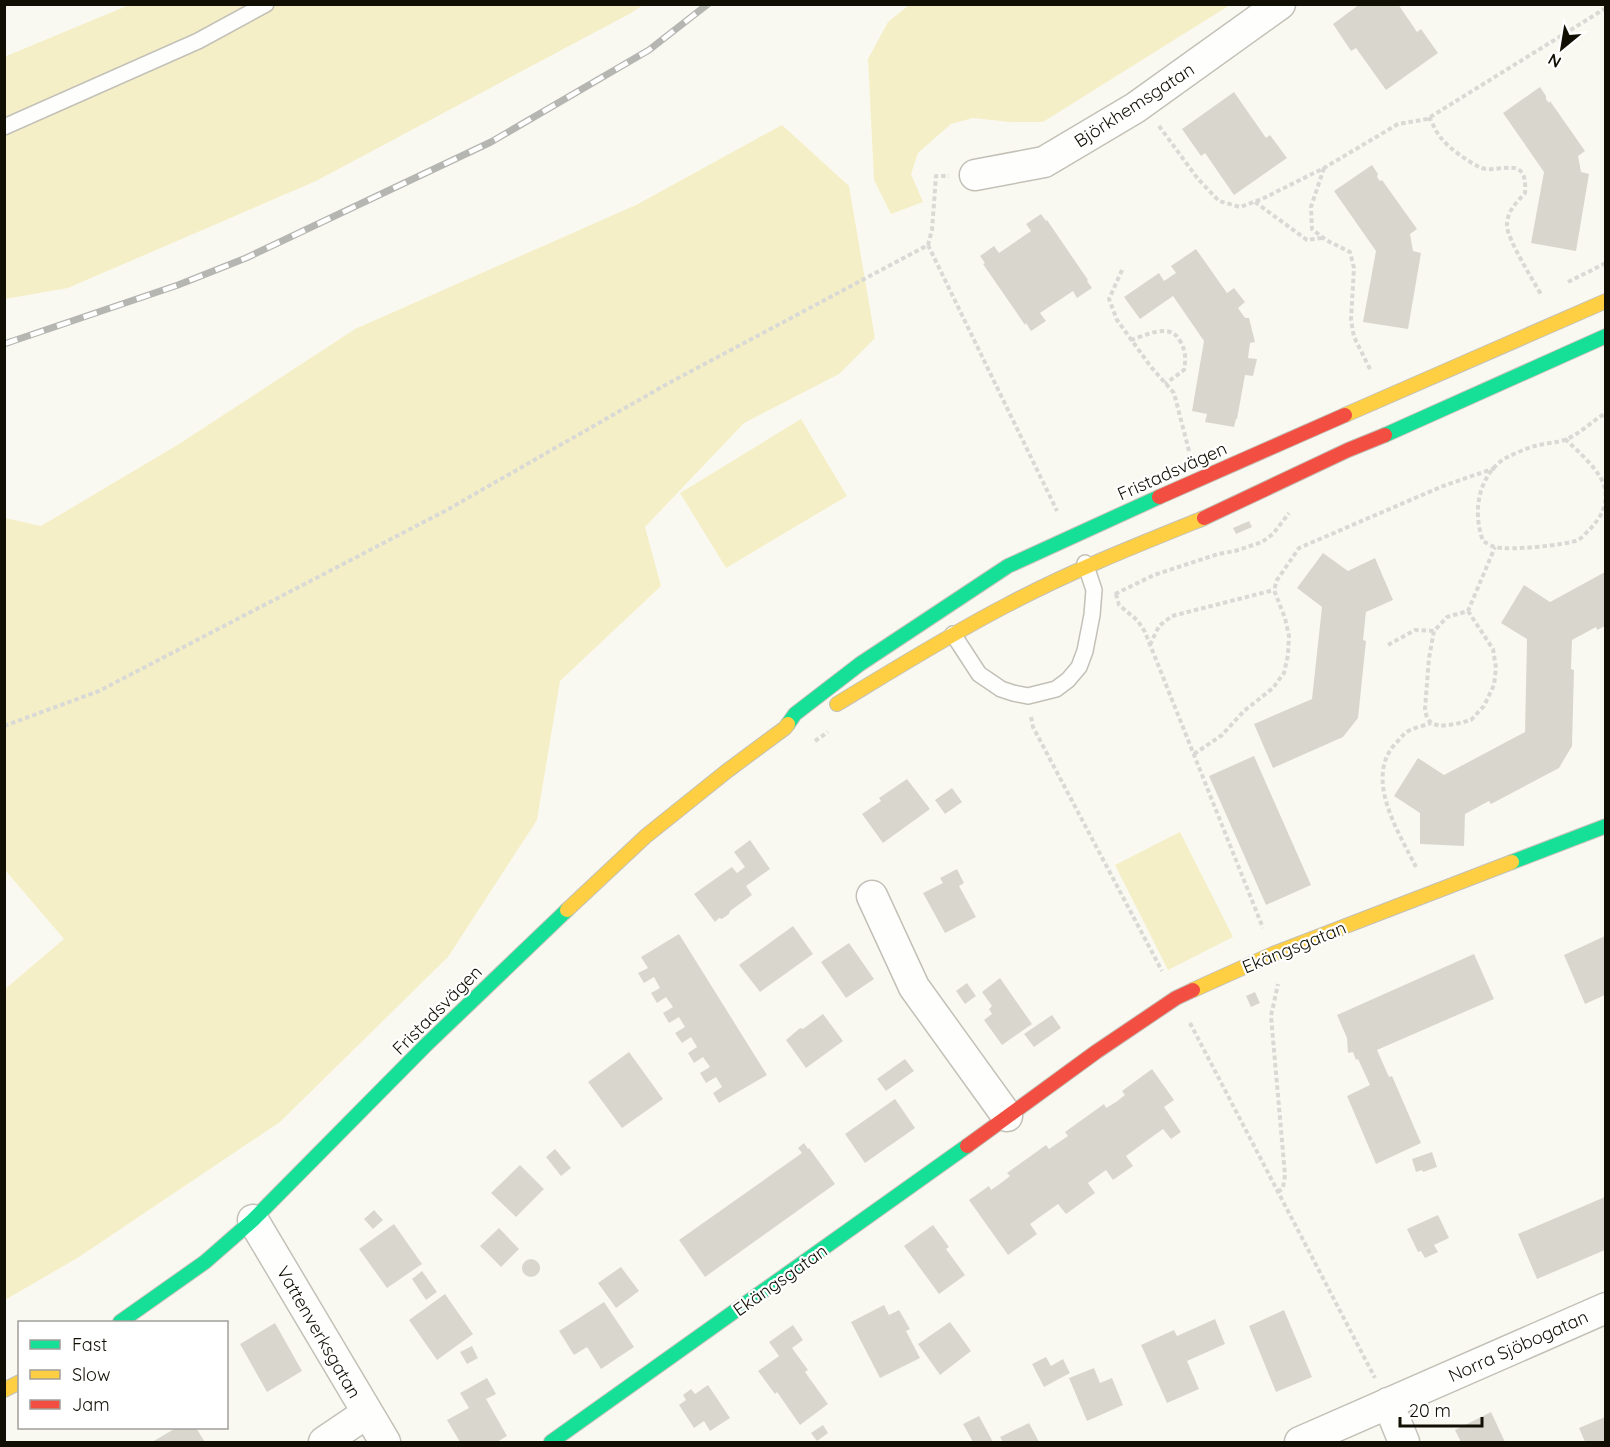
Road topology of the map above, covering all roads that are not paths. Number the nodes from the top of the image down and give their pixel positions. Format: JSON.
{"nodes":[{"id":1,"x":266,"y":4,"type":"edge"},
{"id":2,"x":1280,"y":4,"type":"edge"},
{"id":3,"x":4,"y":127,"type":"edge"},
{"id":4,"x":975,"y":175,"type":"road end"},
{"id":5,"x":1605,"y":301,"type":"edge"},
{"id":6,"x":1605,"y":336,"type":"edge"},
{"id":7,"x":1072,"y":536,"type":"junction"},
{"id":8,"x":1087,"y":566,"type":"junction"},
{"id":9,"x":953,"y":634,"type":"junction"},
{"id":10,"x":829,"y":709,"type":"dead end"},
{"id":11,"x":805,"y":724,"type":"dead end"},
{"id":12,"x":785,"y":728,"type":"junction"},
{"id":13,"x":1605,"y":826,"type":"edge"},
{"id":14,"x":872,"y":896,"type":"dead end"},
{"id":15,"x":1007,"y":1116,"type":"junction"},
{"id":16,"x":253,"y":1220,"type":"junction"},
{"id":17,"x":1605,"y":1308,"type":"edge"},
{"id":18,"x":123,"y":1321,"type":"edge"},
{"id":19,"x":18,"y":1383,"type":"edge"},
{"id":20,"x":4,"y":1390,"type":"edge"},
{"id":21,"x":1388,"y":1403,"type":"junction"},
{"id":22,"x":367,"y":1413,"type":"junction"},
{"id":23,"x":324,"y":1443,"type":"edge"},
{"id":24,"x":385,"y":1443,"type":"edge"},
{"id":25,"x":551,"y":1443,"type":"edge"},
{"id":26,"x":1300,"y":1443,"type":"edge"},
{"id":27,"x":1404,"y":1443,"type":"edge"}],
"edges":[{"from":1,"to":3,"type":"lane"},
{"from":2,"to":4,"type":"street","name":"Björkhemsgatan"},
{"from":5,"to":7,"type":"street","name":"Fristadsvägen"},
{"from":6,"to":8,"type":"street"},
{"from":7,"to":8,"type":"lane"},
{"from":7,"to":12,"type":"street","name":"Fristadsvägen"},
{"from":8,"to":9,"type":"street"},
{"from":8,"to":9,"type":"lane"},
{"from":9,"to":10,"type":"street"},
{"from":11,"to":12,"type":"street","name":"Fristadsvägen"},
{"from":12,"to":16,"type":"street","name":"Fristadsvägen"},
{"from":13,"to":15,"type":"street","name":"Ekängsgatan"},
{"from":14,"to":15,"type":"street"},
{"from":15,"to":25,"type":"street","name":"Ekängsgatan"},
{"from":16,"to":18,"type":"street","name":"Fristadsvägen"},
{"from":16,"to":22,"type":"street","name":"Vattenverksgatan"},
{"from":17,"to":21,"type":"street","name":"Norra Sjöbogatan"},
{"from":19,"to":20,"type":"street"},
{"from":21,"to":26,"type":"street","name":"Norra Sjöbogatan"},
{"from":21,"to":27,"type":"street"},
{"from":22,"to":23,"type":"street"},
{"from":22,"to":24,"type":"street","name":"Vattenverksgatan"}]}
